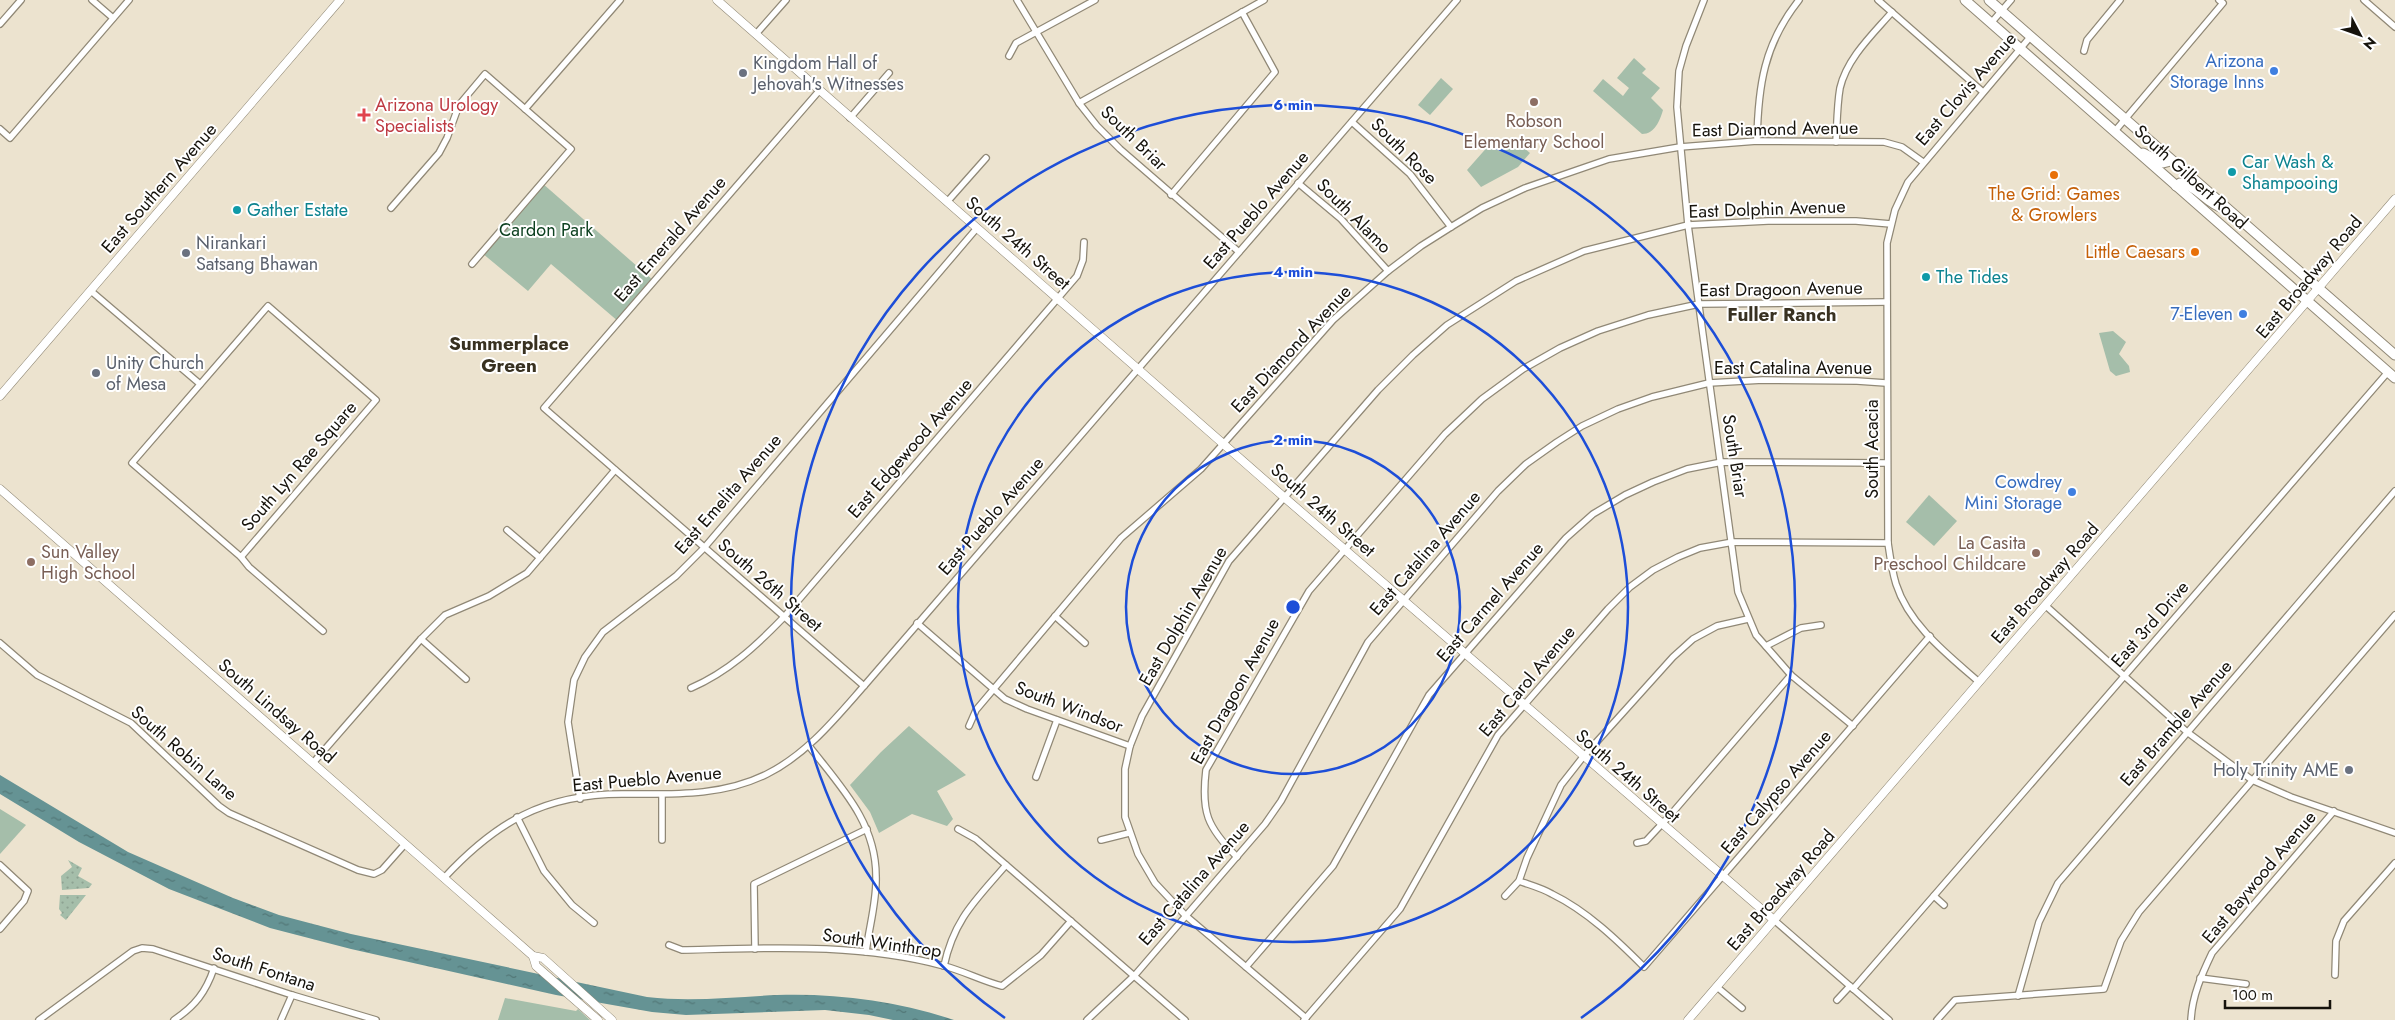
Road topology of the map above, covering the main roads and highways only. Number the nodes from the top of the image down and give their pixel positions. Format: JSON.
{"nodes":[{"id":1,"x":340,"y":0,"type":"edge"},
{"id":2,"x":717,"y":0,"type":"edge"},
{"id":3,"x":1965,"y":0,"type":"edge"},
{"id":4,"x":1989,"y":0,"type":"edge"},
{"id":5,"x":2136,"y":150,"type":"junction"},
{"id":6,"x":2172,"y":161,"type":"junction"},
{"id":7,"x":2176,"y":186,"type":"junction"},
{"id":8,"x":2395,"y":199,"type":"edge"},
{"id":9,"x":2228,"y":209,"type":"junction"},
{"id":10,"x":2320,"y":288,"type":"junction"},
{"id":11,"x":2308,"y":302,"type":"junction"},
{"id":12,"x":2395,"y":355,"type":"edge"},
{"id":13,"x":2391,"y":375,"type":"edge"},
{"id":14,"x":0,"y":396,"type":"edge"},
{"id":15,"x":0,"y":489,"type":"edge"},
{"id":16,"x":1774,"y":920,"type":"junction"},
{"id":17,"x":533,"y":956,"type":"junction"},
{"id":18,"x":598,"y":1020,"type":"edge"},
{"id":19,"x":612,"y":1020,"type":"edge"},
{"id":20,"x":1688,"y":1020,"type":"edge"}],
"edges":[{"from":1,"to":14,"type":"main road","name":"East Southern Avenue"},
{"from":2,"to":16,"type":"main road","name":"South 24th Street"},
{"from":3,"to":5,"type":"main road","name":"South Gilbert Road"},
{"from":4,"to":6,"type":"main road","name":"South Gilbert Road"},
{"from":5,"to":6,"type":"main road"},
{"from":5,"to":7,"type":"main road","name":"South Gilbert Road"},
{"from":6,"to":9,"type":"main road","name":"South Gilbert Road"},
{"from":7,"to":9,"type":"main road"},
{"from":7,"to":11,"type":"main road","name":"South Gilbert Road"},
{"from":8,"to":10,"type":"main road","name":"East Broadway Road"},
{"from":9,"to":10,"type":"main road","name":"South Gilbert Road"},
{"from":10,"to":11,"type":"main road","name":"East Broadway Road"},
{"from":10,"to":12,"type":"main road","name":"South Gilbert Road"},
{"from":11,"to":13,"type":"main road","name":"South Gilbert Road"},
{"from":11,"to":16,"type":"main road","name":"East Broadway Road"},
{"from":15,"to":17,"type":"main road","name":"South Lindsay Road"},
{"from":16,"to":20,"type":"main road","name":"East Broadway Road"},
{"from":17,"to":18,"type":"main road","name":"South Lindsay Road"},
{"from":17,"to":19,"type":"main road","name":"South Lindsay Road"}]}
